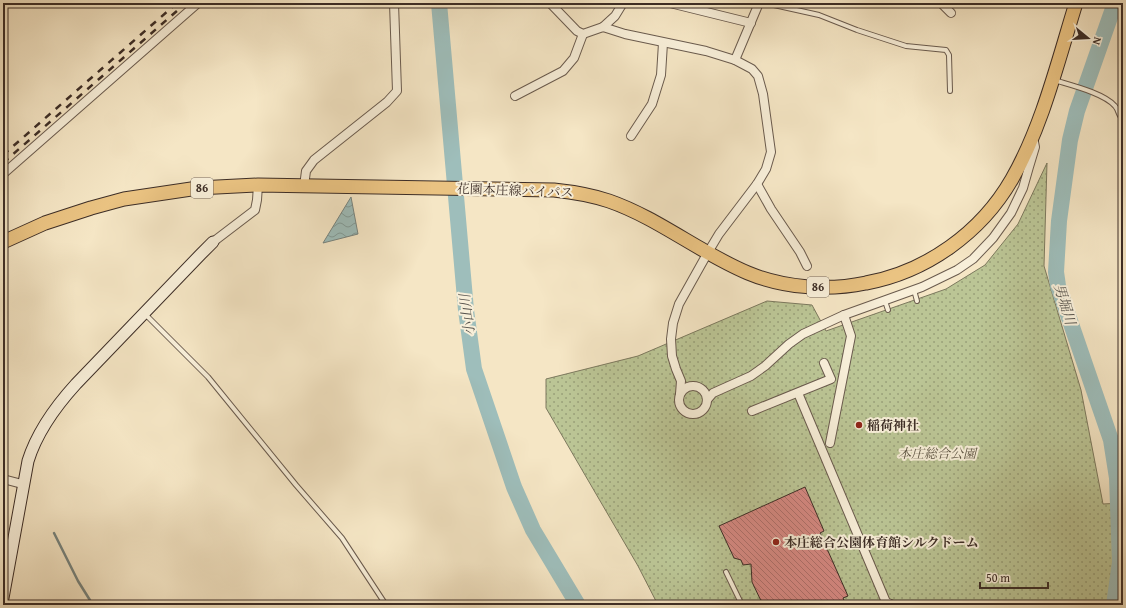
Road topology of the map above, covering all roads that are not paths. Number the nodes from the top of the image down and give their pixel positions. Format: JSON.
{"nodes":[{"id":1,"x":198,"y":3,"type":"edge"},
{"id":2,"x":394,"y":3,"type":"edge"},
{"id":3,"x":550,"y":3,"type":"edge"},
{"id":4,"x":623,"y":3,"type":"edge"},
{"id":5,"x":670,"y":3,"type":"edge"},
{"id":6,"x":759,"y":3,"type":"edge"},
{"id":7,"x":764,"y":3,"type":"edge"},
{"id":8,"x":941,"y":3,"type":"edge"},
{"id":9,"x":1076,"y":3,"type":"edge"},
{"id":10,"x":1082,"y":3,"type":"edge"},
{"id":11,"x":951,"y":14,"type":"dead end"},
{"id":12,"x":751,"y":24,"type":"junction"},
{"id":13,"x":603,"y":27,"type":"junction"},
{"id":14,"x":583,"y":34,"type":"junction"},
{"id":15,"x":663,"y":43,"type":"junction"},
{"id":16,"x":735,"y":60,"type":"junction"},
{"id":17,"x":1052,"y":79,"type":"junction"},
{"id":18,"x":950,"y":91,"type":"dead end"},
{"id":19,"x":515,"y":96,"type":"dead end"},
{"id":20,"x":1123,"y":119,"type":"edge"},
{"id":21,"x":631,"y":136,"type":"dead end"},
{"id":22,"x":1031,"y":139,"type":"junction"},
{"id":23,"x":3,"y":174,"type":"edge"},
{"id":24,"x":757,"y":184,"type":"junction"},
{"id":25,"x":258,"y":185,"type":"junction"},
{"id":26,"x":304,"y":186,"type":"junction"},
{"id":27,"x":3,"y":242,"type":"edge"},
{"id":28,"x":213,"y":242,"type":"joint"},
{"id":29,"x":707,"y":254,"type":"junction"},
{"id":30,"x":807,"y":266,"type":"dead end"},
{"id":31,"x":914,"y":290,"type":"junction"},
{"id":32,"x":917,"y":300,"type":"dead end"},
{"id":33,"x":885,"y":301,"type":"junction"},
{"id":34,"x":888,"y":310,"type":"dead end"},
{"id":35,"x":144,"y":314,"type":"junction"},
{"id":36,"x":844,"y":315,"type":"junction"},
{"id":37,"x":824,"y":363,"type":"dead end"},
{"id":38,"x":681,"y":381,"type":"junction"},
{"id":39,"x":691,"y":386,"type":"junction"},
{"id":40,"x":704,"y":392,"type":"junction"},
{"id":41,"x":713,"y":393,"type":"junction"},
{"id":42,"x":798,"y":393,"type":"junction"},
{"id":43,"x":680,"y":394,"type":"junction"},
{"id":44,"x":707,"y":400,"type":"junction"},
{"id":45,"x":752,"y":411,"type":"dead end"},
{"id":46,"x":830,"y":442,"type":"dead end"},
{"id":47,"x":3,"y":478,"type":"edge"},
{"id":48,"x":22,"y":484,"type":"junction"},
{"id":49,"x":726,"y":572,"type":"dead end"},
{"id":50,"x":3,"y":598,"type":"edge"},
{"id":51,"x":386,"y":605,"type":"edge"},
{"id":52,"x":742,"y":605,"type":"edge"},
{"id":53,"x":893,"y":605,"type":"edge"}],
"edges":[{"from":1,"to":23,"type":"street"},
{"from":2,"to":26,"type":"street"},
{"from":3,"to":14,"type":"street"},
{"from":4,"to":13,"type":"street"},
{"from":5,"to":12,"type":"street"},
{"from":6,"to":12,"type":"street"},
{"from":7,"to":18,"type":"lane"},
{"from":8,"to":11,"type":"street"},
{"from":9,"to":17,"type":"main road","name":"花園本庄線バイパス","number":"86"},
{"from":10,"to":17,"type":"main road","name":"花園本庄線バイパス","number":"86"},
{"from":12,"to":16,"type":"street"},
{"from":13,"to":14,"type":"street"},
{"from":13,"to":15,"type":"street"},
{"from":14,"to":19,"type":"street"},
{"from":15,"to":16,"type":"street"},
{"from":15,"to":21,"type":"street"},
{"from":16,"to":24,"type":"street"},
{"from":17,"to":20,"type":"lane"},
{"from":17,"to":22,"type":"main road","name":"花園本庄線バイパス","number":"86"},
{"from":22,"to":29,"type":"main road","name":"花園本庄線バイパス","number":"86"},
{"from":22,"to":31,"type":"street"},
{"from":24,"to":29,"type":"street"},
{"from":24,"to":30,"type":"street"},
{"from":25,"to":26,"type":"main road","name":"花園本庄線バイパス","number":"86"},
{"from":25,"to":27,"type":"main road","name":"花園本庄線バイパス","number":"86"},
{"from":25,"to":28,"type":"street"},
{"from":26,"to":29,"type":"main road","name":"花園本庄線バイパス","number":"86"},
{"from":28,"to":35,"type":"street"},
{"from":29,"to":38,"type":"street"},
{"from":31,"to":32,"type":"lane"},
{"from":31,"to":33,"type":"street"},
{"from":33,"to":34,"type":"lane"},
{"from":33,"to":36,"type":"street"},
{"from":35,"to":48,"type":"street"},
{"from":35,"to":51,"type":"lane"},
{"from":36,"to":41,"type":"street"},
{"from":36,"to":46,"type":"street"},
{"from":37,"to":42,"type":"street"},
{"from":38,"to":39,"type":"street"},
{"from":38,"to":43,"type":"street"},
{"from":39,"to":40,"type":"street"},
{"from":39,"to":43,"type":"street"},
{"from":40,"to":41,"type":"street"},
{"from":40,"to":44,"type":"street"},
{"from":41,"to":44,"type":"street"},
{"from":42,"to":45,"type":"street"},
{"from":42,"to":53,"type":"street"},
{"from":43,"to":44,"type":"street"},
{"from":47,"to":48,"type":"street"},
{"from":48,"to":50,"type":"street"},
{"from":49,"to":52,"type":"lane"}]}
